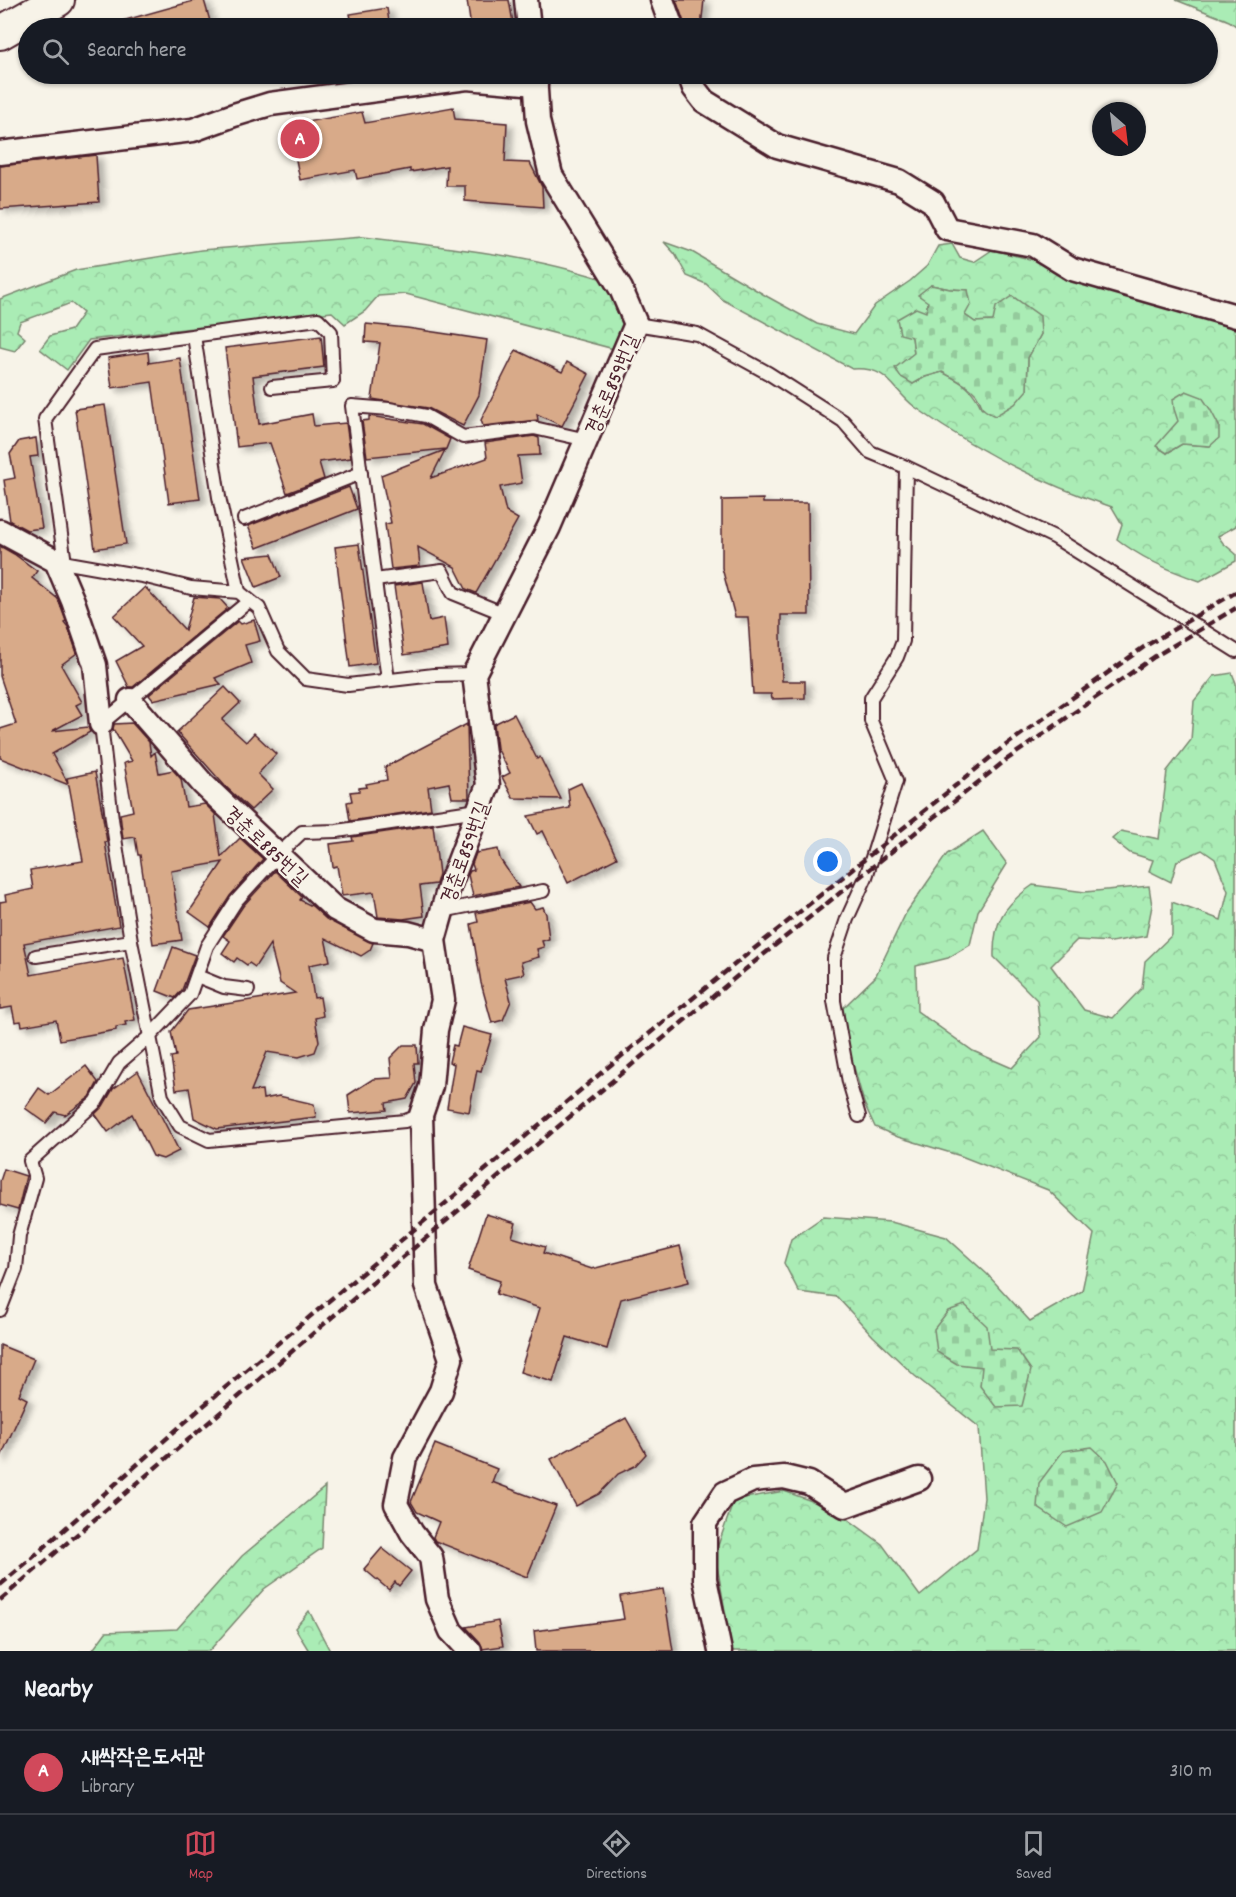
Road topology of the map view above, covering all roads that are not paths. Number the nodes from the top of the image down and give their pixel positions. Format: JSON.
{"nodes":[{"id":1,"x":58,"y":0,"type":"edge"},
{"id":2,"x":526,"y":0,"type":"edge"},
{"id":3,"x":662,"y":0,"type":"edge"},
{"id":4,"x":26,"y":18,"type":"edge"},
{"id":5,"x":528,"y":18,"type":"edge"},
{"id":6,"x":668,"y":18,"type":"edge"},
{"id":7,"x":18,"y":23,"type":"edge"},
{"id":8,"x":0,"y":33,"type":"edge"},
{"id":9,"x":422,"y":84,"type":"edge"},
{"id":10,"x":535,"y":84,"type":"edge"},
{"id":11,"x":693,"y":84,"type":"edge"},
{"id":12,"x":0,"y":153,"type":"edge"},
{"id":13,"x":1236,"y":316,"type":"edge"},
{"id":14,"x":636,"y":324,"type":"junction"},
{"id":15,"x":194,"y":336,"type":"junction"},
{"id":16,"x":272,"y":387,"type":"dead end"},
{"id":17,"x":587,"y":440,"type":"junction"},
{"id":18,"x":906,"y":467,"type":"junction"},
{"id":19,"x":361,"y":473,"type":"junction"},
{"id":20,"x":244,"y":519,"type":"dead end"},
{"id":21,"x":0,"y":531,"type":"edge"},
{"id":22,"x":60,"y":562,"type":"junction"},
{"id":23,"x":375,"y":580,"type":"junction"},
{"id":24,"x":239,"y":592,"type":"junction"},
{"id":25,"x":249,"y":601,"type":"junction"},
{"id":26,"x":505,"y":614,"type":"junction"},
{"id":27,"x":1236,"y":651,"type":"edge"},
{"id":28,"x":474,"y":674,"type":"junction"},
{"id":29,"x":388,"y":680,"type":"junction"},
{"id":30,"x":130,"y":700,"type":"junction"},
{"id":31,"x":101,"y":724,"type":"junction"},
{"id":32,"x":478,"y":810,"type":"junction"},
{"id":33,"x":278,"y":855,"type":"junction"},
{"id":34,"x":543,"y":891,"type":"dead end"},
{"id":35,"x":442,"y":911,"type":"junction"},
{"id":36,"x":434,"y":940,"type":"junction"},
{"id":37,"x":131,"y":941,"type":"junction"},
{"id":38,"x":36,"y":956,"type":"dead end"},
{"id":39,"x":196,"y":976,"type":"junction"},
{"id":40,"x":248,"y":990,"type":"dead end"},
{"id":41,"x":150,"y":1036,"type":"junction"},
{"id":42,"x":421,"y":1115,"type":"junction"},
{"id":43,"x":859,"y":1116,"type":"dead end"},
{"id":44,"x":0,"y":1310,"type":"edge"},
{"id":45,"x":919,"y":1479,"type":"dead end"},
{"id":46,"x":470,"y":1651,"type":"edge"},
{"id":47,"x":720,"y":1651,"type":"edge"}],
"edges":[{"from":1,"to":4,"type":"street"},
{"from":2,"to":5,"type":"street"},
{"from":3,"to":6,"type":"street"},
{"from":7,"to":8,"type":"street"},
{"from":9,"to":12,"type":"street"},
{"from":10,"to":14,"type":"street","name":"경춘로859번길"},
{"from":11,"to":13,"type":"street"},
{"from":14,"to":17,"type":"street","name":"경춘로859번길"},
{"from":14,"to":18,"type":"lane"},
{"from":15,"to":16,"type":"lane"},
{"from":15,"to":22,"type":"lane"},
{"from":15,"to":24,"type":"lane"},
{"from":17,"to":19,"type":"lane"},
{"from":17,"to":26,"type":"street","name":"경춘로859번길"},
{"from":18,"to":27,"type":"lane"},
{"from":18,"to":43,"type":"lane"},
{"from":19,"to":20,"type":"lane"},
{"from":19,"to":23,"type":"lane"},
{"from":21,"to":22,"type":"street"},
{"from":22,"to":24,"type":"lane"},
{"from":22,"to":31,"type":"street"},
{"from":23,"to":26,"type":"lane"},
{"from":23,"to":29,"type":"lane"},
{"from":24,"to":25,"type":"lane"},
{"from":25,"to":29,"type":"lane"},
{"from":25,"to":30,"type":"lane"},
{"from":26,"to":28,"type":"street","name":"경춘로859번길"},
{"from":28,"to":29,"type":"lane"},
{"from":28,"to":32,"type":"street","name":"경춘로859번길"},
{"from":30,"to":31,"type":"lane"},
{"from":30,"to":33,"type":"street","name":"경춘로885번길"},
{"from":31,"to":37,"type":"lane"},
{"from":32,"to":33,"type":"lane"},
{"from":32,"to":35,"type":"street","name":"경춘로859번길"},
{"from":33,"to":36,"type":"street","name":"경춘로885번길"},
{"from":33,"to":39,"type":"lane"},
{"from":34,"to":35,"type":"lane"},
{"from":35,"to":36,"type":"street","name":"경춘로859번길"},
{"from":36,"to":42,"type":"street","name":"경춘로859번길"},
{"from":37,"to":38,"type":"lane"},
{"from":37,"to":41,"type":"lane"},
{"from":39,"to":40,"type":"lane"},
{"from":39,"to":41,"type":"lane"},
{"from":41,"to":42,"type":"lane"},
{"from":41,"to":44,"type":"lane"},
{"from":42,"to":46,"type":"street","name":"경춘로859번길"},
{"from":45,"to":47,"type":"street"}]}
